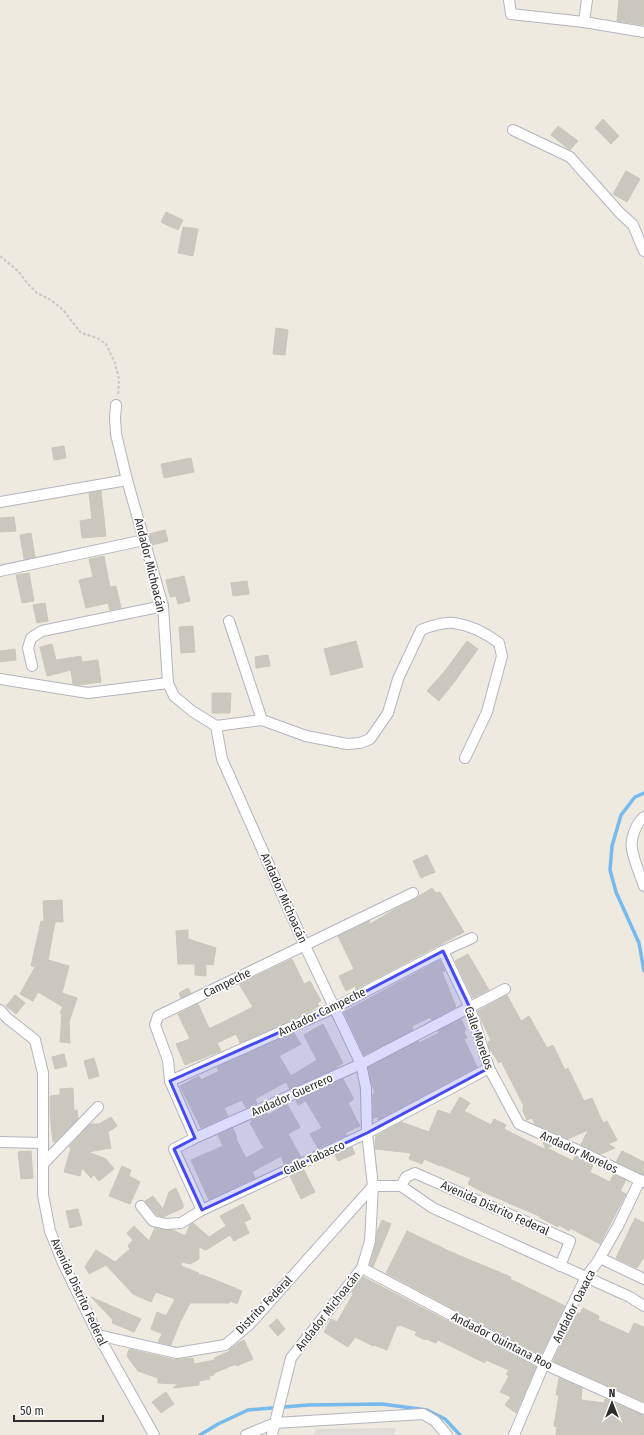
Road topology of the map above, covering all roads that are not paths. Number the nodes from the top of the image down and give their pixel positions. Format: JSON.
{"nodes":[{"id":1,"x":508,"y":0,"type":"edge"},
{"id":2,"x":587,"y":0,"type":"edge"},
{"id":3,"x":584,"y":22,"type":"junction"},
{"id":4,"x":644,"y":32,"type":"edge"},
{"id":5,"x":513,"y":130,"type":"dead end"},
{"id":6,"x":644,"y":251,"type":"edge"},
{"id":7,"x":116,"y":405,"type":"road end"},
{"id":8,"x":127,"y":480,"type":"junction"},
{"id":9,"x":0,"y":502,"type":"edge"},
{"id":10,"x":144,"y":540,"type":"junction"},
{"id":11,"x":0,"y":571,"type":"edge"},
{"id":12,"x":162,"y":606,"type":"junction"},
{"id":13,"x":229,"y":621,"type":"dead end"},
{"id":14,"x":32,"y":666,"type":"dead end"},
{"id":15,"x":0,"y":679,"type":"edge"},
{"id":16,"x":168,"y":683,"type":"junction"},
{"id":17,"x":262,"y":720,"type":"junction"},
{"id":18,"x":216,"y":726,"type":"junction"},
{"id":19,"x":465,"y":758,"type":"dead end"},
{"id":20,"x":644,"y":817,"type":"edge"},
{"id":21,"x":644,"y":886,"type":"edge"},
{"id":22,"x":413,"y":893,"type":"dead end"},
{"id":23,"x":472,"y":938,"type":"dead end"},
{"id":24,"x":305,"y":946,"type":"junction"},
{"id":25,"x":443,"y":951,"type":"junction"},
{"id":26,"x":505,"y":989,"type":"dead end"},
{"id":27,"x":334,"y":1008,"type":"junction"},
{"id":28,"x":470,"y":1008,"type":"junction"},
{"id":29,"x":0,"y":1010,"type":"edge"},
{"id":30,"x":361,"y":1064,"type":"junction"},
{"id":31,"x":488,"y":1068,"type":"junction"},
{"id":32,"x":170,"y":1081,"type":"junction"},
{"id":33,"x":98,"y":1107,"type":"dead end"},
{"id":34,"x":519,"y":1124,"type":"joint"},
{"id":35,"x":367,"y":1133,"type":"junction"},
{"id":36,"x":196,"y":1138,"type":"junction"},
{"id":37,"x":0,"y":1142,"type":"edge"},
{"id":38,"x":43,"y":1143,"type":"junction"},
{"id":39,"x":43,"y":1164,"type":"junction"},
{"id":40,"x":642,"y":1181,"type":"edge"},
{"id":41,"x":373,"y":1186,"type":"junction"},
{"id":42,"x":401,"y":1186,"type":"junction"},
{"id":43,"x":141,"y":1206,"type":"dead end"},
{"id":44,"x":202,"y":1210,"type":"junction"},
{"id":45,"x":600,"y":1258,"type":"junction"},
{"id":46,"x":560,"y":1266,"type":"junction"},
{"id":47,"x":362,"y":1268,"type":"junction"},
{"id":48,"x":586,"y":1277,"type":"junction"},
{"id":49,"x":644,"y":1279,"type":"edge"},
{"id":50,"x":644,"y":1306,"type":"edge"},
{"id":51,"x":98,"y":1335,"type":"junction"},
{"id":52,"x":544,"y":1364,"type":"junction"},
{"id":53,"x":644,"y":1409,"type":"edge"},
{"id":54,"x":276,"y":1420,"type":"junction"},
{"id":55,"x":154,"y":1435,"type":"edge"},
{"id":56,"x":246,"y":1435,"type":"edge"},
{"id":57,"x":272,"y":1435,"type":"edge"},
{"id":58,"x":446,"y":1435,"type":"edge"},
{"id":59,"x":514,"y":1435,"type":"edge"}],
"edges":[{"from":1,"to":3,"type":"street"},
{"from":2,"to":3,"type":"street"},
{"from":3,"to":4,"type":"street"},
{"from":5,"to":6,"type":"street"},
{"from":7,"to":8,"type":"street","name":"Andador Michoacán"},
{"from":8,"to":9,"type":"street"},
{"from":8,"to":10,"type":"street","name":"Andador Michoacán"},
{"from":10,"to":11,"type":"street"},
{"from":10,"to":12,"type":"street","name":"Andador Michoacán"},
{"from":12,"to":14,"type":"street"},
{"from":12,"to":16,"type":"street","name":"Andador Michoacán"},
{"from":13,"to":17,"type":"street"},
{"from":15,"to":16,"type":"street"},
{"from":16,"to":18,"type":"street","name":"Andador Michoacán"},
{"from":17,"to":18,"type":"street"},
{"from":17,"to":19,"type":"street"},
{"from":18,"to":24,"type":"street","name":"Andador Michoacán"},
{"from":20,"to":21,"type":"street"},
{"from":22,"to":24,"type":"street","name":"Campeche"},
{"from":23,"to":25,"type":"street","name":"Andador Campeche"},
{"from":24,"to":27,"type":"street","name":"Andador Michoacán"},
{"from":24,"to":32,"type":"street","name":"Campeche"},
{"from":25,"to":27,"type":"street","name":"Andador Campeche"},
{"from":25,"to":28,"type":"street","name":"Calle Morelos"},
{"from":26,"to":28,"type":"street","name":"Andador Guerrero"},
{"from":27,"to":30,"type":"street","name":"Andador Michoacán"},
{"from":27,"to":32,"type":"street","name":"Andador Campeche"},
{"from":28,"to":30,"type":"street","name":"Andador Guerrero"},
{"from":28,"to":31,"type":"street","name":"Calle Morelos"},
{"from":29,"to":38,"type":"street","name":"Avenida Distrito Federal"},
{"from":30,"to":35,"type":"street","name":"Andador Michoacán"},
{"from":30,"to":36,"type":"street","name":"Andador Guerrero"},
{"from":31,"to":34,"type":"street","name":"Calle Morelos"},
{"from":31,"to":35,"type":"street","name":"Calle Tabasco"},
{"from":32,"to":36,"type":"street","name":"Campeche"},
{"from":33,"to":39,"type":"street"},
{"from":34,"to":40,"type":"street","name":"Andador Morelos"},
{"from":35,"to":41,"type":"street","name":"Andador Michoacán"},
{"from":35,"to":44,"type":"street","name":"Calle Tabasco"},
{"from":36,"to":44,"type":"street","name":"Andador Guerrero"},
{"from":37,"to":38,"type":"street"},
{"from":38,"to":39,"type":"street","name":"Avenida Distrito Federal"},
{"from":39,"to":51,"type":"street","name":"Avenida Distrito Federal"},
{"from":40,"to":45,"type":"street","name":"Andador Oaxaca"},
{"from":41,"to":42,"type":"street"},
{"from":41,"to":47,"type":"street","name":"Andador Michoacán"},
{"from":41,"to":51,"type":"street","name":"Distrito Federal"},
{"from":42,"to":46,"type":"street","name":"Avenida Distrito Federal"},
{"from":42,"to":46,"type":"street","name":"Avenida Distrito Federal"},
{"from":43,"to":44,"type":"street","name":"Calle Tabasco"},
{"from":45,"to":48,"type":"street","name":"Andador Oaxaca"},
{"from":45,"to":49,"type":"street"},
{"from":46,"to":48,"type":"street","name":"Avenida Distrito Federal"},
{"from":47,"to":52,"type":"street","name":"Andador Quintana Roo"},
{"from":47,"to":54,"type":"street","name":"Andador Michoacán"},
{"from":48,"to":50,"type":"street","name":"Avenida Distrito Federal"},
{"from":48,"to":52,"type":"street","name":"Andador Oaxaca"},
{"from":51,"to":55,"type":"street","name":"Avenida Distrito Federal"},
{"from":52,"to":53,"type":"street","name":"Andador Quintana Roo"},
{"from":52,"to":59,"type":"street","name":"Andador Oaxaca"},
{"from":54,"to":56,"type":"street"},
{"from":54,"to":57,"type":"street","name":"Andador Michoacán"},
{"from":54,"to":58,"type":"street"}]}
